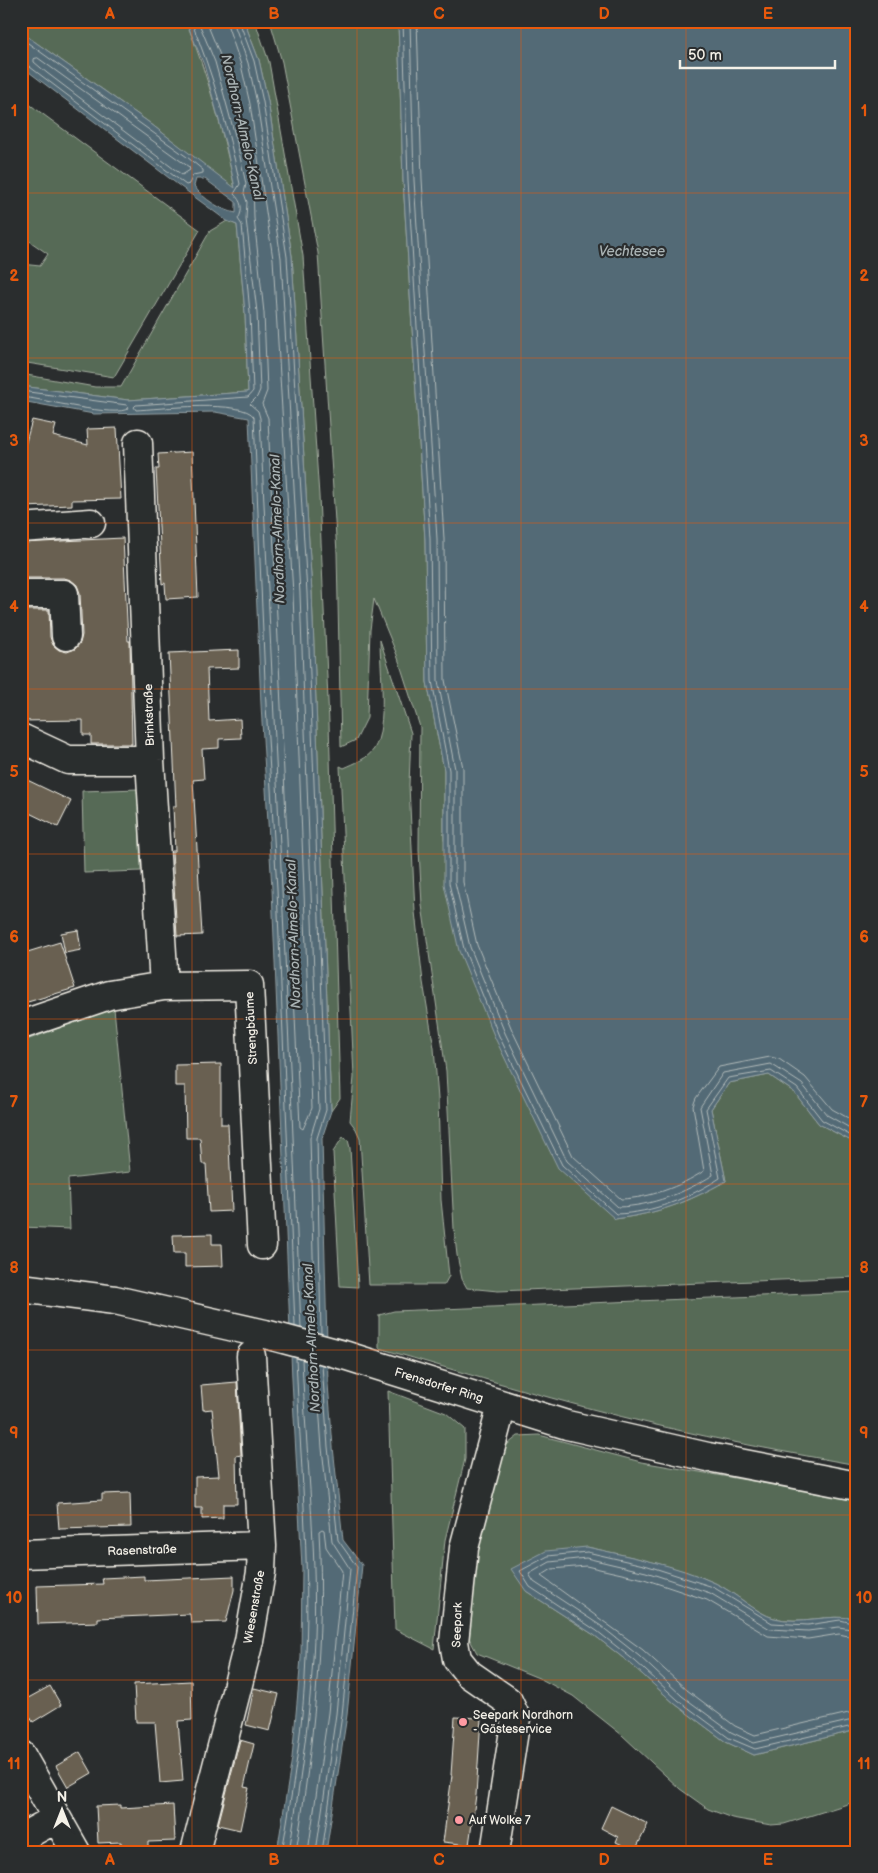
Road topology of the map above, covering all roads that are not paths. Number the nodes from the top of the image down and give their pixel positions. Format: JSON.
{"nodes":[{"id":1,"x":138,"y":443,"type":"dead end"},
{"id":2,"x":90,"y":523,"type":"dead end"},
{"id":3,"x":21,"y":528,"type":"edge"},
{"id":4,"x":21,"y":594,"type":"edge"},
{"id":5,"x":66,"y":636,"type":"dead end"},
{"id":6,"x":21,"y":738,"type":"edge"},
{"id":7,"x":150,"y":760,"type":"junction"},
{"id":8,"x":164,"y":986,"type":"junction"},
{"id":9,"x":21,"y":1025,"type":"edge"},
{"id":10,"x":262,"y":1245,"type":"dead end"},
{"id":11,"x":21,"y":1288,"type":"edge"},
{"id":12,"x":258,"y":1345,"type":"junction"},
{"id":13,"x":502,"y":1405,"type":"junction"},
{"id":14,"x":857,"y":1486,"type":"edge"},
{"id":15,"x":262,"y":1546,"type":"junction"},
{"id":16,"x":21,"y":1554,"type":"edge"},
{"id":17,"x":21,"y":1755,"type":"edge"},
{"id":18,"x":57,"y":1818,"type":"junction"},
{"id":19,"x":21,"y":1838,"type":"edge"},
{"id":20,"x":76,"y":1852,"type":"edge"},
{"id":21,"x":195,"y":1852,"type":"edge"},
{"id":22,"x":495,"y":1852,"type":"edge"}],
"edges":[{"from":1,"to":7,"type":"street","name":"Brinkstraße"},
{"from":2,"to":3,"type":"street"},
{"from":4,"to":5,"type":"street"},
{"from":6,"to":7,"type":"street"},
{"from":7,"to":8,"type":"street","name":"Brinkstraße"},
{"from":8,"to":9,"type":"street","name":"Strengbäume"},
{"from":8,"to":10,"type":"street","name":"Strengbäume"},
{"from":11,"to":12,"type":"street","name":"Frensdorfer Ring"},
{"from":12,"to":13,"type":"street","name":"Frensdorfer Ring"},
{"from":12,"to":15,"type":"street","name":"Wiesenstraße"},
{"from":13,"to":14,"type":"street","name":"Frensdorfer Ring"},
{"from":13,"to":22,"type":"street","name":"Seepark"},
{"from":15,"to":16,"type":"street","name":"Rasenstraße"},
{"from":15,"to":21,"type":"street","name":"Wiesenstraße"},
{"from":17,"to":18,"type":"street"},
{"from":18,"to":19,"type":"street"},
{"from":18,"to":20,"type":"street"}]}
